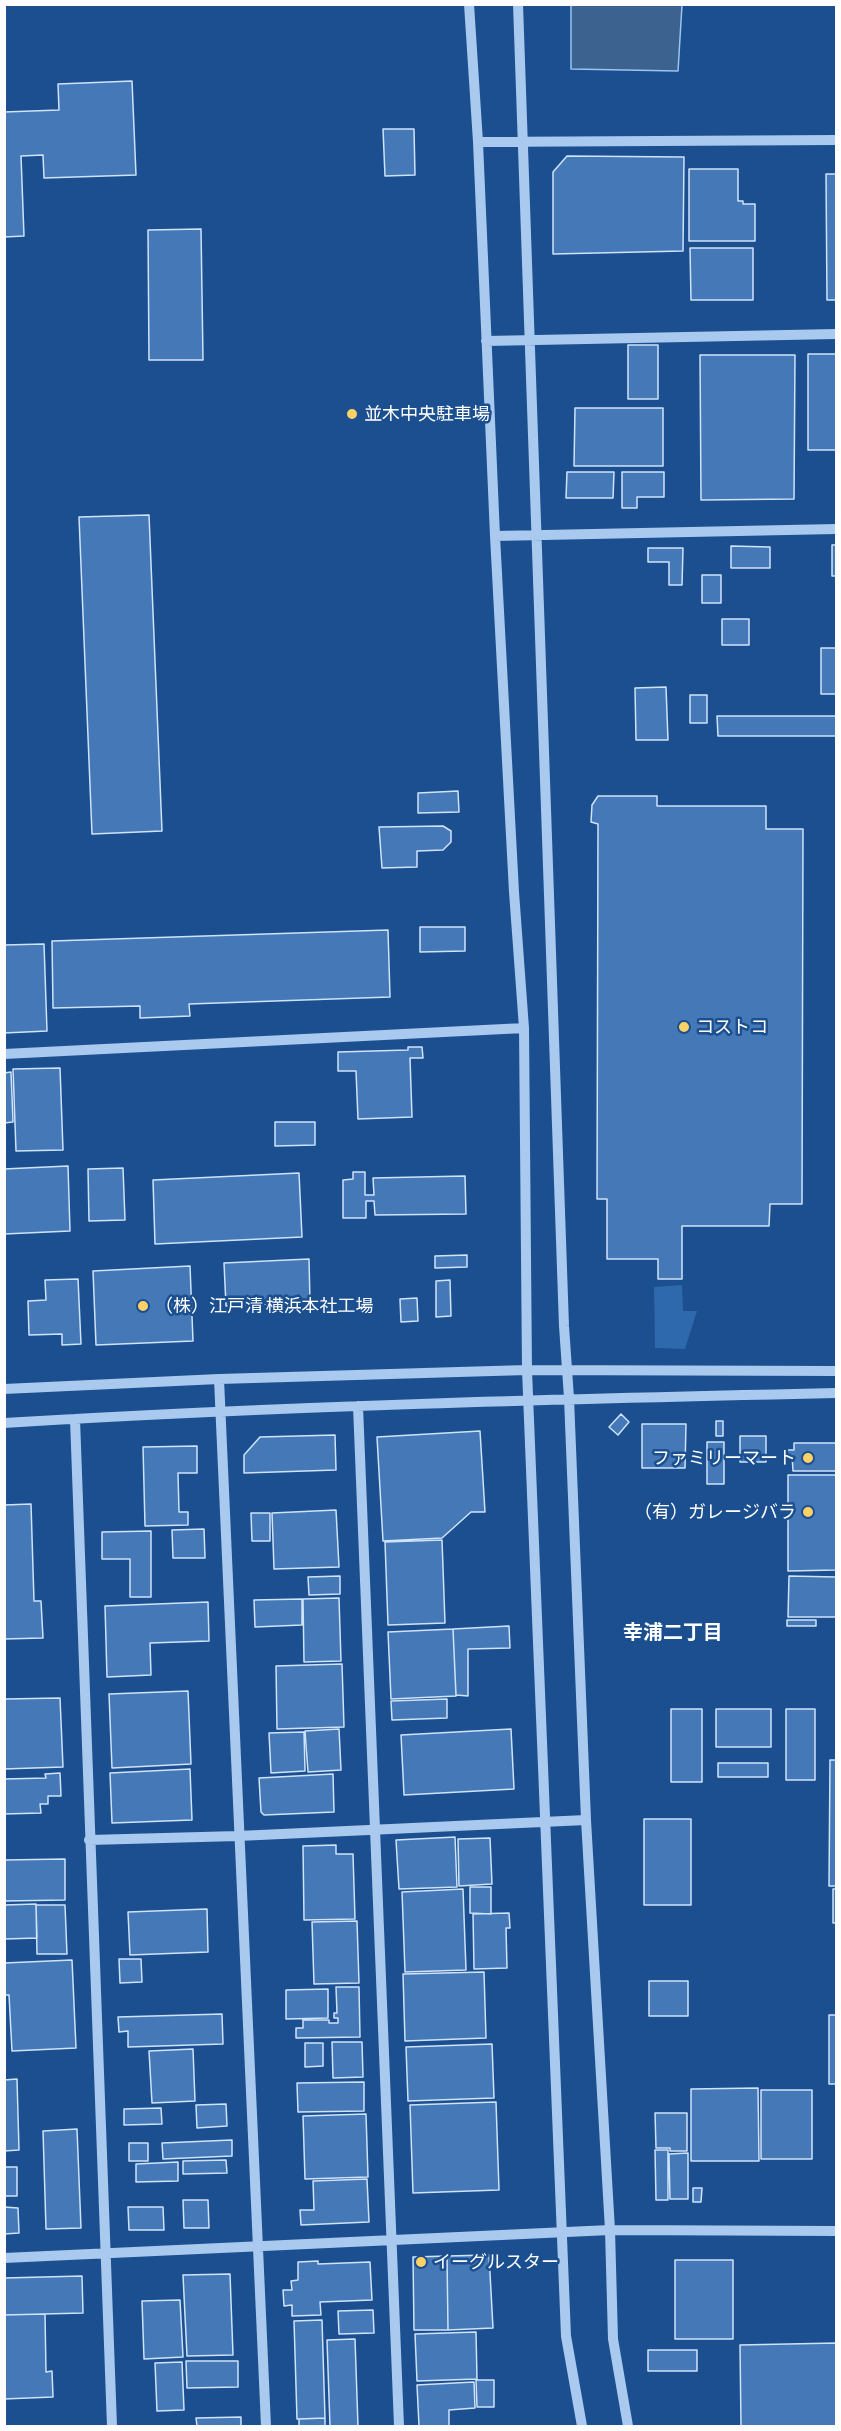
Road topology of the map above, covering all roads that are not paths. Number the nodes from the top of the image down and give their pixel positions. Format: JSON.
{"nodes":[{"id":1,"x":469,"y":4,"type":"edge"},
{"id":2,"x":518,"y":4,"type":"edge"},
{"id":3,"x":837,"y":140,"type":"edge"},
{"id":4,"x":478,"y":142,"type":"junction"},
{"id":5,"x":521,"y":142,"type":"junction"},
{"id":6,"x":837,"y":334,"type":"edge"},
{"id":7,"x":530,"y":339,"type":"junction"},
{"id":8,"x":486,"y":341,"type":"junction"},
{"id":9,"x":837,"y":528,"type":"edge"},
{"id":10,"x":537,"y":534,"type":"junction"},
{"id":11,"x":495,"y":536,"type":"junction"},
{"id":12,"x":524,"y":1028,"type":"junction"},
{"id":13,"x":4,"y":1054,"type":"edge"},
{"id":14,"x":527,"y":1370,"type":"junction"},
{"id":15,"x":566,"y":1371,"type":"junction"},
{"id":16,"x":837,"y":1371,"type":"edge"},
{"id":17,"x":219,"y":1379,"type":"junction"},
{"id":18,"x":4,"y":1389,"type":"edge"},
{"id":19,"x":837,"y":1393,"type":"edge"},
{"id":20,"x":569,"y":1398,"type":"junction"},
{"id":21,"x":529,"y":1401,"type":"junction"},
{"id":22,"x":358,"y":1406,"type":"junction"},
{"id":23,"x":221,"y":1411,"type":"junction"},
{"id":24,"x":75,"y":1419,"type":"junction"},
{"id":25,"x":4,"y":1423,"type":"edge"},
{"id":26,"x":586,"y":1820,"type":"junction"},
{"id":27,"x":545,"y":1821,"type":"junction"},
{"id":28,"x":375,"y":1830,"type":"junction"},
{"id":29,"x":238,"y":1836,"type":"junction"},
{"id":30,"x":89,"y":1840,"type":"junction"},
{"id":31,"x":610,"y":2230,"type":"junction"},
{"id":32,"x":837,"y":2231,"type":"edge"},
{"id":33,"x":562,"y":2232,"type":"junction"},
{"id":34,"x":393,"y":2239,"type":"junction"},
{"id":35,"x":258,"y":2246,"type":"junction"},
{"id":36,"x":105,"y":2252,"type":"junction"},
{"id":37,"x":4,"y":2258,"type":"edge"},
{"id":38,"x":111,"y":2427,"type":"edge"},
{"id":39,"x":266,"y":2427,"type":"edge"},
{"id":40,"x":399,"y":2427,"type":"edge"},
{"id":41,"x":582,"y":2427,"type":"edge"},
{"id":42,"x":628,"y":2427,"type":"edge"}],
"edges":[{"from":1,"to":4,"type":"street"},
{"from":2,"to":5,"type":"street"},
{"from":3,"to":5,"type":"street"},
{"from":4,"to":5,"type":"street"},
{"from":4,"to":8,"type":"street"},
{"from":5,"to":7,"type":"street"},
{"from":6,"to":7,"type":"street"},
{"from":7,"to":8,"type":"street"},
{"from":7,"to":10,"type":"street"},
{"from":8,"to":11,"type":"street"},
{"from":9,"to":10,"type":"street"},
{"from":10,"to":11,"type":"street"},
{"from":10,"to":15,"type":"street"},
{"from":11,"to":12,"type":"street"},
{"from":12,"to":13,"type":"street"},
{"from":12,"to":14,"type":"street"},
{"from":14,"to":15,"type":"street"},
{"from":14,"to":17,"type":"street"},
{"from":14,"to":21,"type":"street"},
{"from":15,"to":16,"type":"street"},
{"from":15,"to":20,"type":"street"},
{"from":17,"to":18,"type":"street"},
{"from":17,"to":23,"type":"street"},
{"from":19,"to":20,"type":"street"},
{"from":20,"to":21,"type":"street"},
{"from":20,"to":26,"type":"street"},
{"from":21,"to":22,"type":"street"},
{"from":21,"to":27,"type":"street"},
{"from":22,"to":23,"type":"street"},
{"from":22,"to":28,"type":"street"},
{"from":23,"to":24,"type":"street"},
{"from":23,"to":29,"type":"street"},
{"from":24,"to":25,"type":"street"},
{"from":24,"to":30,"type":"street"},
{"from":26,"to":27,"type":"street"},
{"from":26,"to":31,"type":"street"},
{"from":27,"to":28,"type":"street"},
{"from":27,"to":33,"type":"street"},
{"from":28,"to":29,"type":"street"},
{"from":28,"to":34,"type":"street"},
{"from":29,"to":30,"type":"street"},
{"from":29,"to":35,"type":"street"},
{"from":30,"to":36,"type":"street"},
{"from":31,"to":32,"type":"street"},
{"from":31,"to":33,"type":"street"},
{"from":31,"to":42,"type":"street"},
{"from":33,"to":34,"type":"street"},
{"from":33,"to":41,"type":"street"},
{"from":34,"to":35,"type":"street"},
{"from":34,"to":40,"type":"street"},
{"from":35,"to":36,"type":"street"},
{"from":35,"to":39,"type":"street"},
{"from":36,"to":37,"type":"street"},
{"from":36,"to":38,"type":"street"}]}
